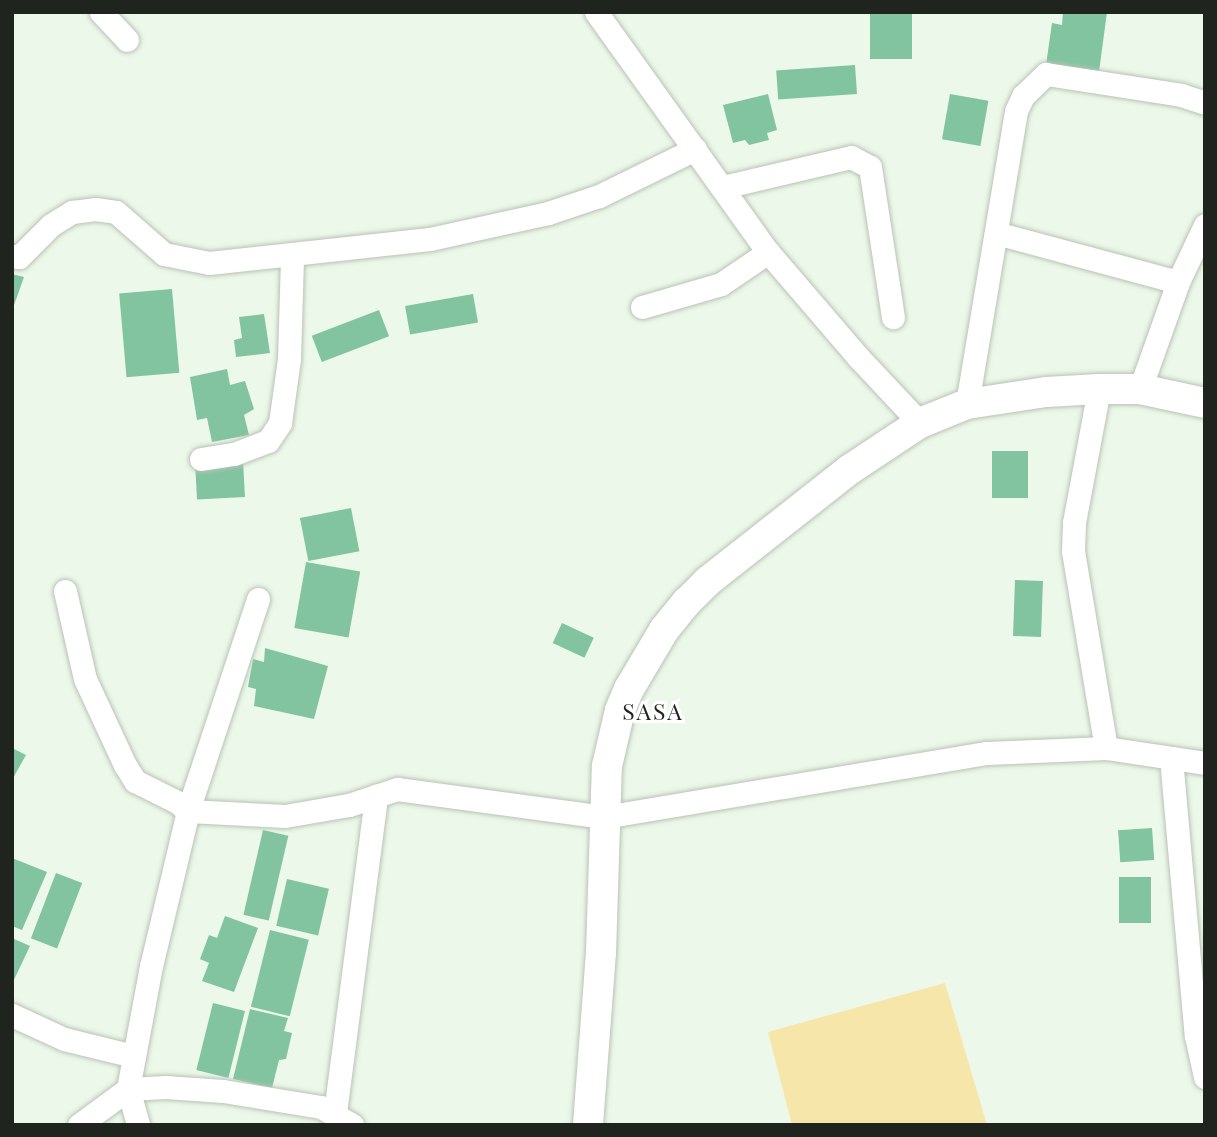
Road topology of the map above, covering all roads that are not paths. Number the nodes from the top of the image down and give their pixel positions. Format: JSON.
{"nodes":[{"id":1,"x":102,"y":12,"type":"edge"},
{"id":2,"x":596,"y":12,"type":"edge"},
{"id":3,"x":127,"y":40,"type":"dead end"},
{"id":4,"x":1205,"y":103,"type":"edge"},
{"id":5,"x":695,"y":149,"type":"junction"},
{"id":6,"x":723,"y":187,"type":"junction"},
{"id":7,"x":1205,"y":225,"type":"edge"},
{"id":8,"x":996,"y":233,"type":"junction"},
{"id":9,"x":768,"y":252,"type":"junction"},
{"id":10,"x":292,"y":255,"type":"junction"},
{"id":11,"x":12,"y":256,"type":"edge"},
{"id":12,"x":1178,"y":282,"type":"junction"},
{"id":13,"x":642,"y":307,"type":"dead end"},
{"id":14,"x":893,"y":317,"type":"dead end"},
{"id":15,"x":1099,"y":388,"type":"junction"},
{"id":16,"x":1140,"y":389,"type":"junction"},
{"id":17,"x":1205,"y":403,"type":"edge"},
{"id":18,"x":967,"y":404,"type":"junction"},
{"id":19,"x":920,"y":423,"type":"junction"},
{"id":20,"x":201,"y":458,"type":"dead end"},
{"id":21,"x":65,"y":591,"type":"dead end"},
{"id":22,"x":258,"y":599,"type":"dead end"},
{"id":23,"x":1106,"y":748,"type":"junction"},
{"id":24,"x":1171,"y":758,"type":"junction"},
{"id":25,"x":1205,"y":763,"type":"edge"},
{"id":26,"x":376,"y":796,"type":"junction"},
{"id":27,"x":188,"y":811,"type":"junction"},
{"id":28,"x":604,"y":817,"type":"junction"},
{"id":29,"x":12,"y":1015,"type":"edge"},
{"id":30,"x":1200,"y":1036,"type":"edge"},
{"id":31,"x":134,"y":1056,"type":"junction"},
{"id":32,"x":1205,"y":1077,"type":"edge"},
{"id":33,"x":128,"y":1089,"type":"junction"},
{"id":34,"x":343,"y":1119,"type":"edge"},
{"id":35,"x":79,"y":1125,"type":"edge"},
{"id":36,"x":138,"y":1125,"type":"edge"},
{"id":37,"x":588,"y":1125,"type":"edge"}],
"edges":[{"from":1,"to":3,"type":"street"},
{"from":2,"to":5,"type":"street"},
{"from":4,"to":8,"type":"street"},
{"from":5,"to":6,"type":"street"},
{"from":5,"to":10,"type":"street"},
{"from":6,"to":9,"type":"street"},
{"from":6,"to":14,"type":"street"},
{"from":7,"to":12,"type":"street"},
{"from":8,"to":12,"type":"street"},
{"from":8,"to":18,"type":"street"},
{"from":9,"to":13,"type":"street"},
{"from":9,"to":19,"type":"street"},
{"from":10,"to":11,"type":"street"},
{"from":10,"to":20,"type":"street"},
{"from":12,"to":16,"type":"street"},
{"from":15,"to":16,"type":"street"},
{"from":15,"to":18,"type":"street"},
{"from":15,"to":23,"type":"street"},
{"from":16,"to":17,"type":"street"},
{"from":18,"to":19,"type":"street"},
{"from":19,"to":28,"type":"street"},
{"from":21,"to":27,"type":"street"},
{"from":22,"to":27,"type":"street"},
{"from":23,"to":24,"type":"street"},
{"from":23,"to":28,"type":"street"},
{"from":24,"to":25,"type":"street"},
{"from":24,"to":30,"type":"street"},
{"from":26,"to":27,"type":"street"},
{"from":26,"to":28,"type":"street"},
{"from":26,"to":34,"type":"street"},
{"from":27,"to":31,"type":"street"},
{"from":28,"to":37,"type":"street"},
{"from":29,"to":31,"type":"street"},
{"from":30,"to":32,"type":"street"},
{"from":31,"to":33,"type":"street"},
{"from":33,"to":34,"type":"street"},
{"from":33,"to":35,"type":"street"},
{"from":33,"to":36,"type":"street"}]}
